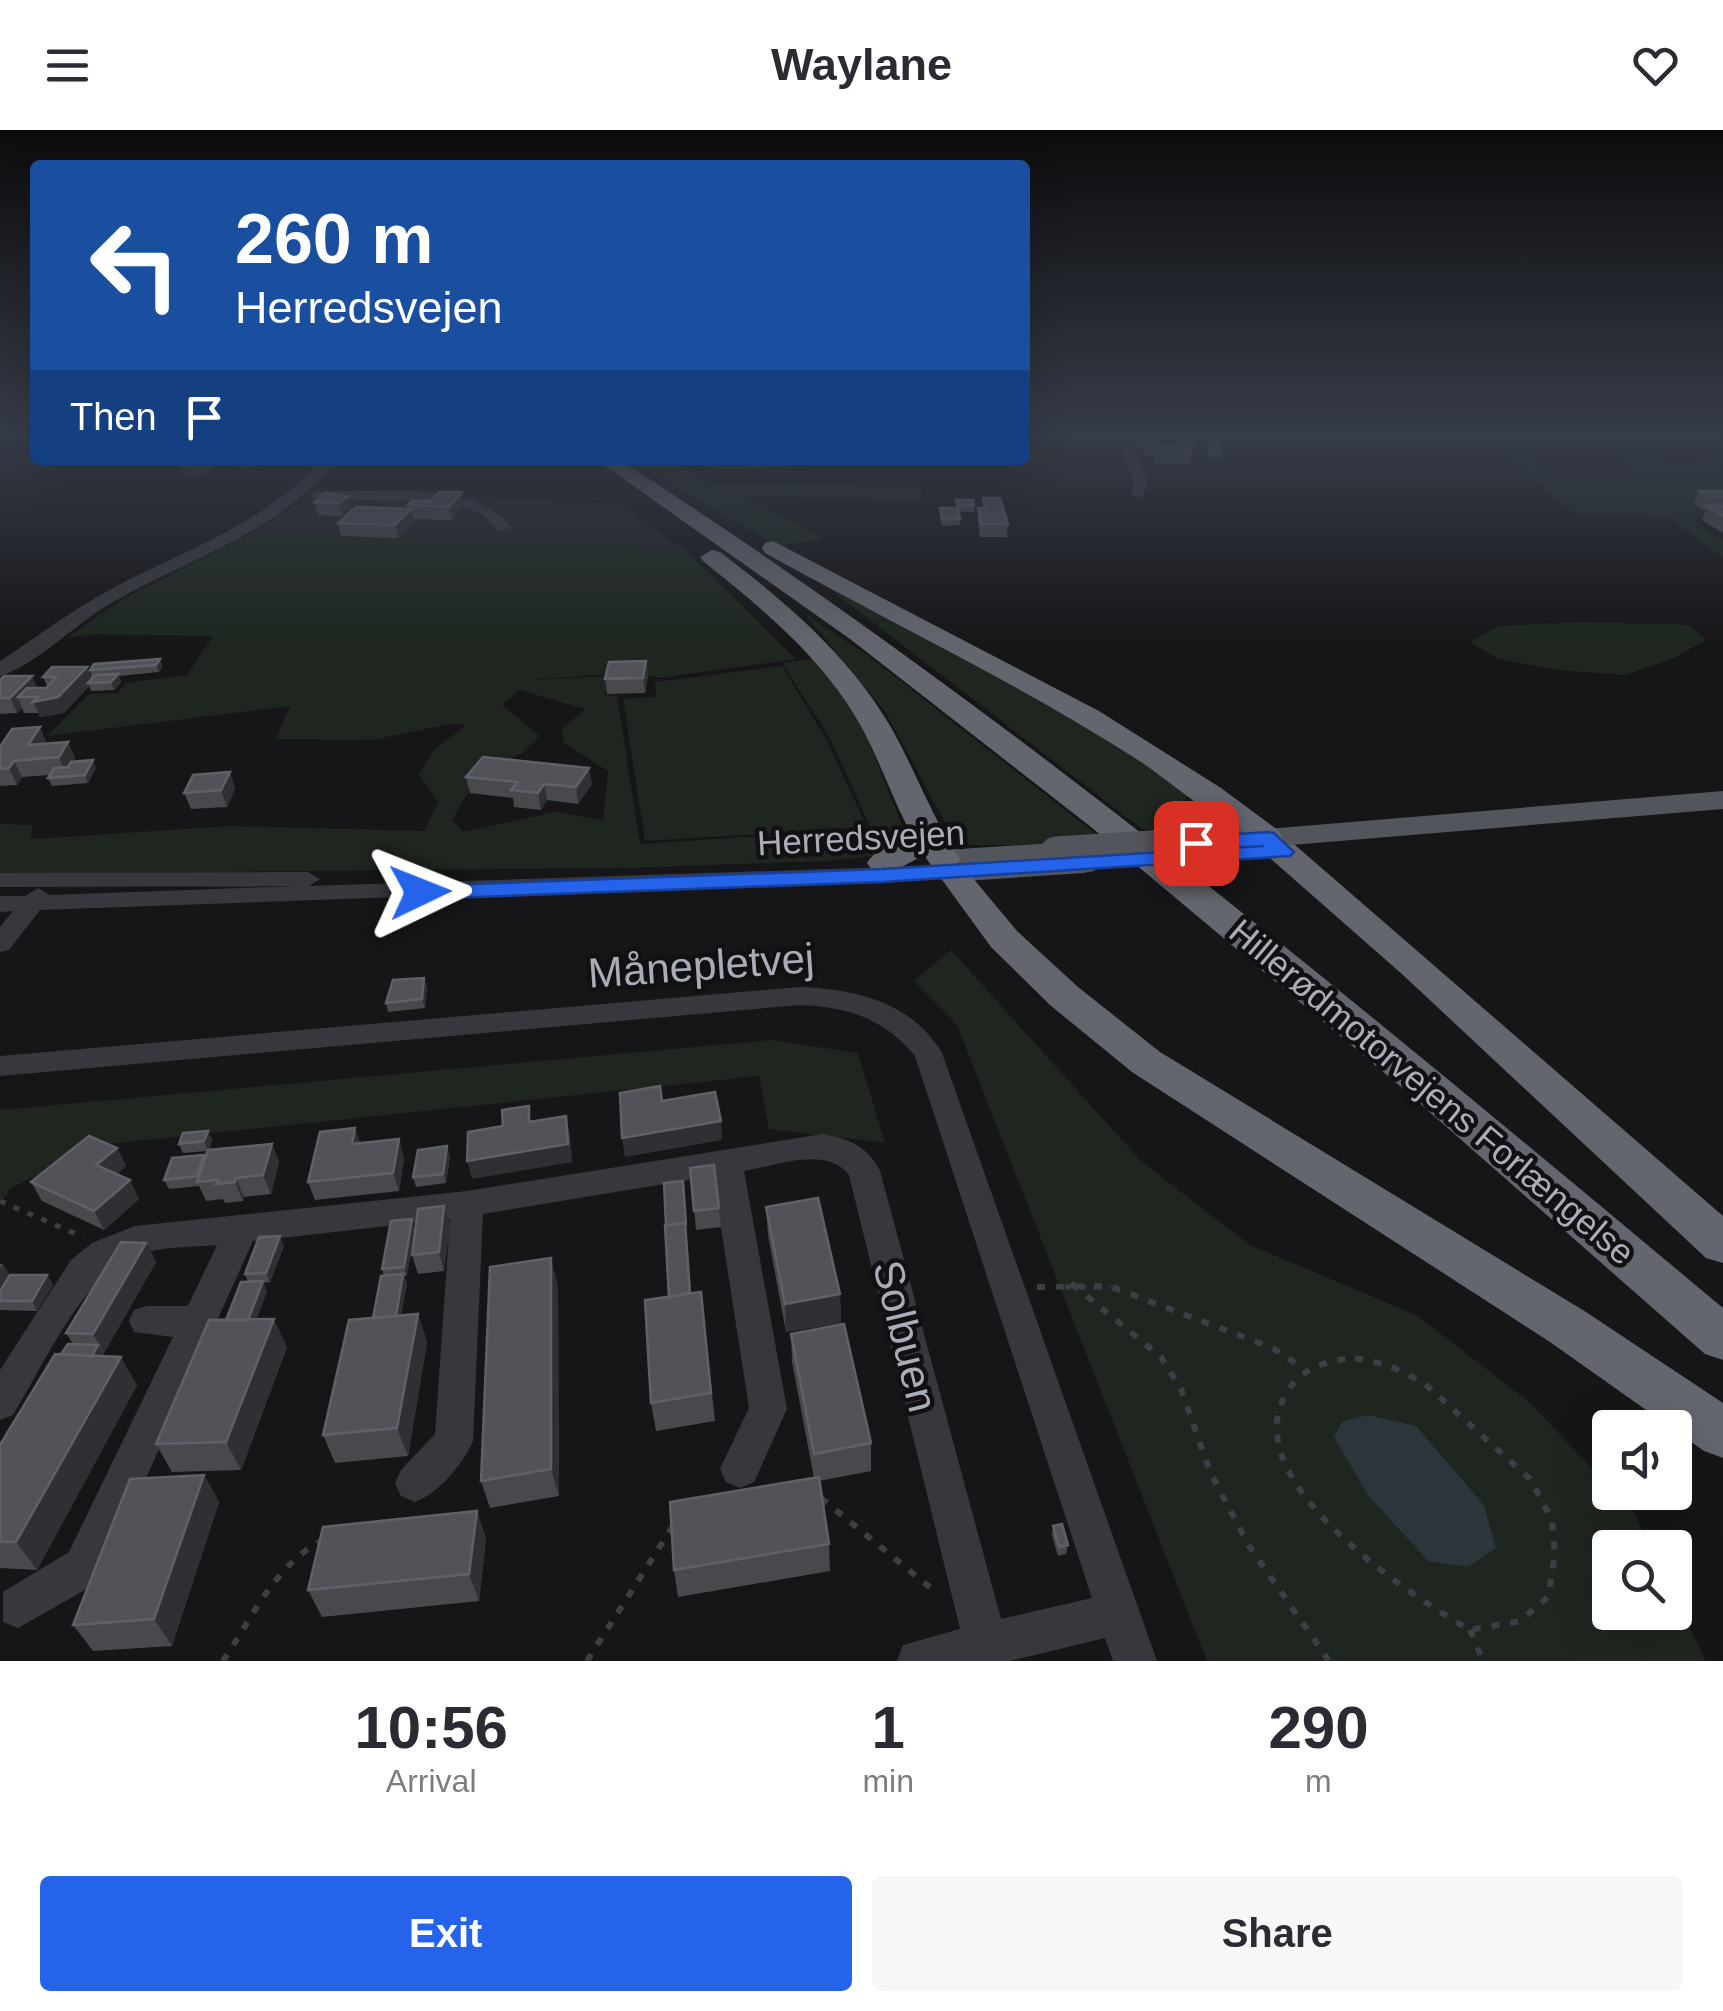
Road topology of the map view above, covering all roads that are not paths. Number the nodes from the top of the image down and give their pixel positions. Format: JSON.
{"nodes":[{"id":1,"x":284,"y":503,"type":"edge"},
{"id":2,"x":466,"y":503,"type":"edge"},
{"id":3,"x":641,"y":503,"type":"edge"},
{"id":4,"x":671,"y":503,"type":"edge"},
{"id":5,"x":699,"y":503,"type":"edge"},
{"id":6,"x":504,"y":528,"type":"dead end"},
{"id":7,"x":0,"y":670,"type":"edge"},
{"id":8,"x":1723,"y":800,"type":"edge"},
{"id":9,"x":1723,"y":815,"type":"edge"},
{"id":10,"x":921,"y":829,"type":"junction"},
{"id":11,"x":1255,"y":846,"type":"junction"},
{"id":12,"x":884,"y":863,"type":"junction"},
{"id":13,"x":946,"y":866,"type":"junction"},
{"id":14,"x":0,"y":880,"type":"edge"},
{"id":15,"x":51,"y":881,"type":"junction"},
{"id":16,"x":0,"y":904,"type":"edge"},
{"id":17,"x":31,"y":904,"type":"junction"},
{"id":18,"x":0,"y":944,"type":"edge"},
{"id":19,"x":0,"y":1066,"type":"edge"},
{"id":20,"x":726,"y":1159,"type":"junction"},
{"id":21,"x":467,"y":1204,"type":"junction"},
{"id":22,"x":242,"y":1228,"type":"junction"},
{"id":23,"x":1723,"y":1244,"type":"edge"},
{"id":24,"x":147,"y":1320,"type":"dead end"},
{"id":25,"x":198,"y":1322,"type":"junction"},
{"id":26,"x":1723,"y":1338,"type":"edge"},
{"id":27,"x":0,"y":1402,"type":"edge"},
{"id":28,"x":1723,"y":1433,"type":"edge"},
{"id":29,"x":740,"y":1469,"type":"dead end"},
{"id":30,"x":415,"y":1483,"type":"dead end"},
{"id":31,"x":18,"y":1606,"type":"dead end"},
{"id":32,"x":1119,"y":1612,"type":"junction"},
{"id":33,"x":984,"y":1638,"type":"junction"},
{"id":34,"x":919,"y":1661,"type":"edge"},
{"id":35,"x":1135,"y":1661,"type":"edge"}],
"edges":[{"from":1,"to":7,"type":"street"},
{"from":2,"to":6,"type":"street"},
{"from":3,"to":10,"type":"highway"},
{"from":4,"to":26,"type":"highway","name":"Hillerødmotorvejens Forlængelse"},
{"from":5,"to":11,"type":"highway"},
{"from":8,"to":11,"type":"main road","name":"Herredsvejen"},
{"from":9,"to":11,"type":"main road","name":"Herredsvejen"},
{"from":10,"to":12,"type":"highway"},
{"from":10,"to":13,"type":"highway"},
{"from":11,"to":13,"type":"main road","name":"Herredsvejen"},
{"from":11,"to":23,"type":"highway"},
{"from":12,"to":13,"type":"street","name":"Herredsvejen"},
{"from":12,"to":15,"type":"street","name":"Herredsvejen"},
{"from":13,"to":17,"type":"street","name":"Herredsvejen"},
{"from":13,"to":28,"type":"highway"},
{"from":14,"to":15,"type":"street","name":"Herredsvejen"},
{"from":15,"to":17,"type":"street"},
{"from":16,"to":17,"type":"street","name":"Herredsvejen"},
{"from":17,"to":18,"type":"street"},
{"from":19,"to":32,"type":"street","name":"Månepletvej"},
{"from":20,"to":21,"type":"street","name":"Solbuen"},
{"from":20,"to":29,"type":"street"},
{"from":20,"to":33,"type":"street","name":"Solbuen"},
{"from":21,"to":22,"type":"street","name":"Solbuen"},
{"from":21,"to":30,"type":"street"},
{"from":22,"to":25,"type":"street"},
{"from":22,"to":27,"type":"street","name":"Solbuen"},
{"from":24,"to":25,"type":"street"},
{"from":25,"to":31,"type":"street"},
{"from":32,"to":33,"type":"street"},
{"from":32,"to":35,"type":"street","name":"Månepletvej"},
{"from":33,"to":34,"type":"street"}]}
